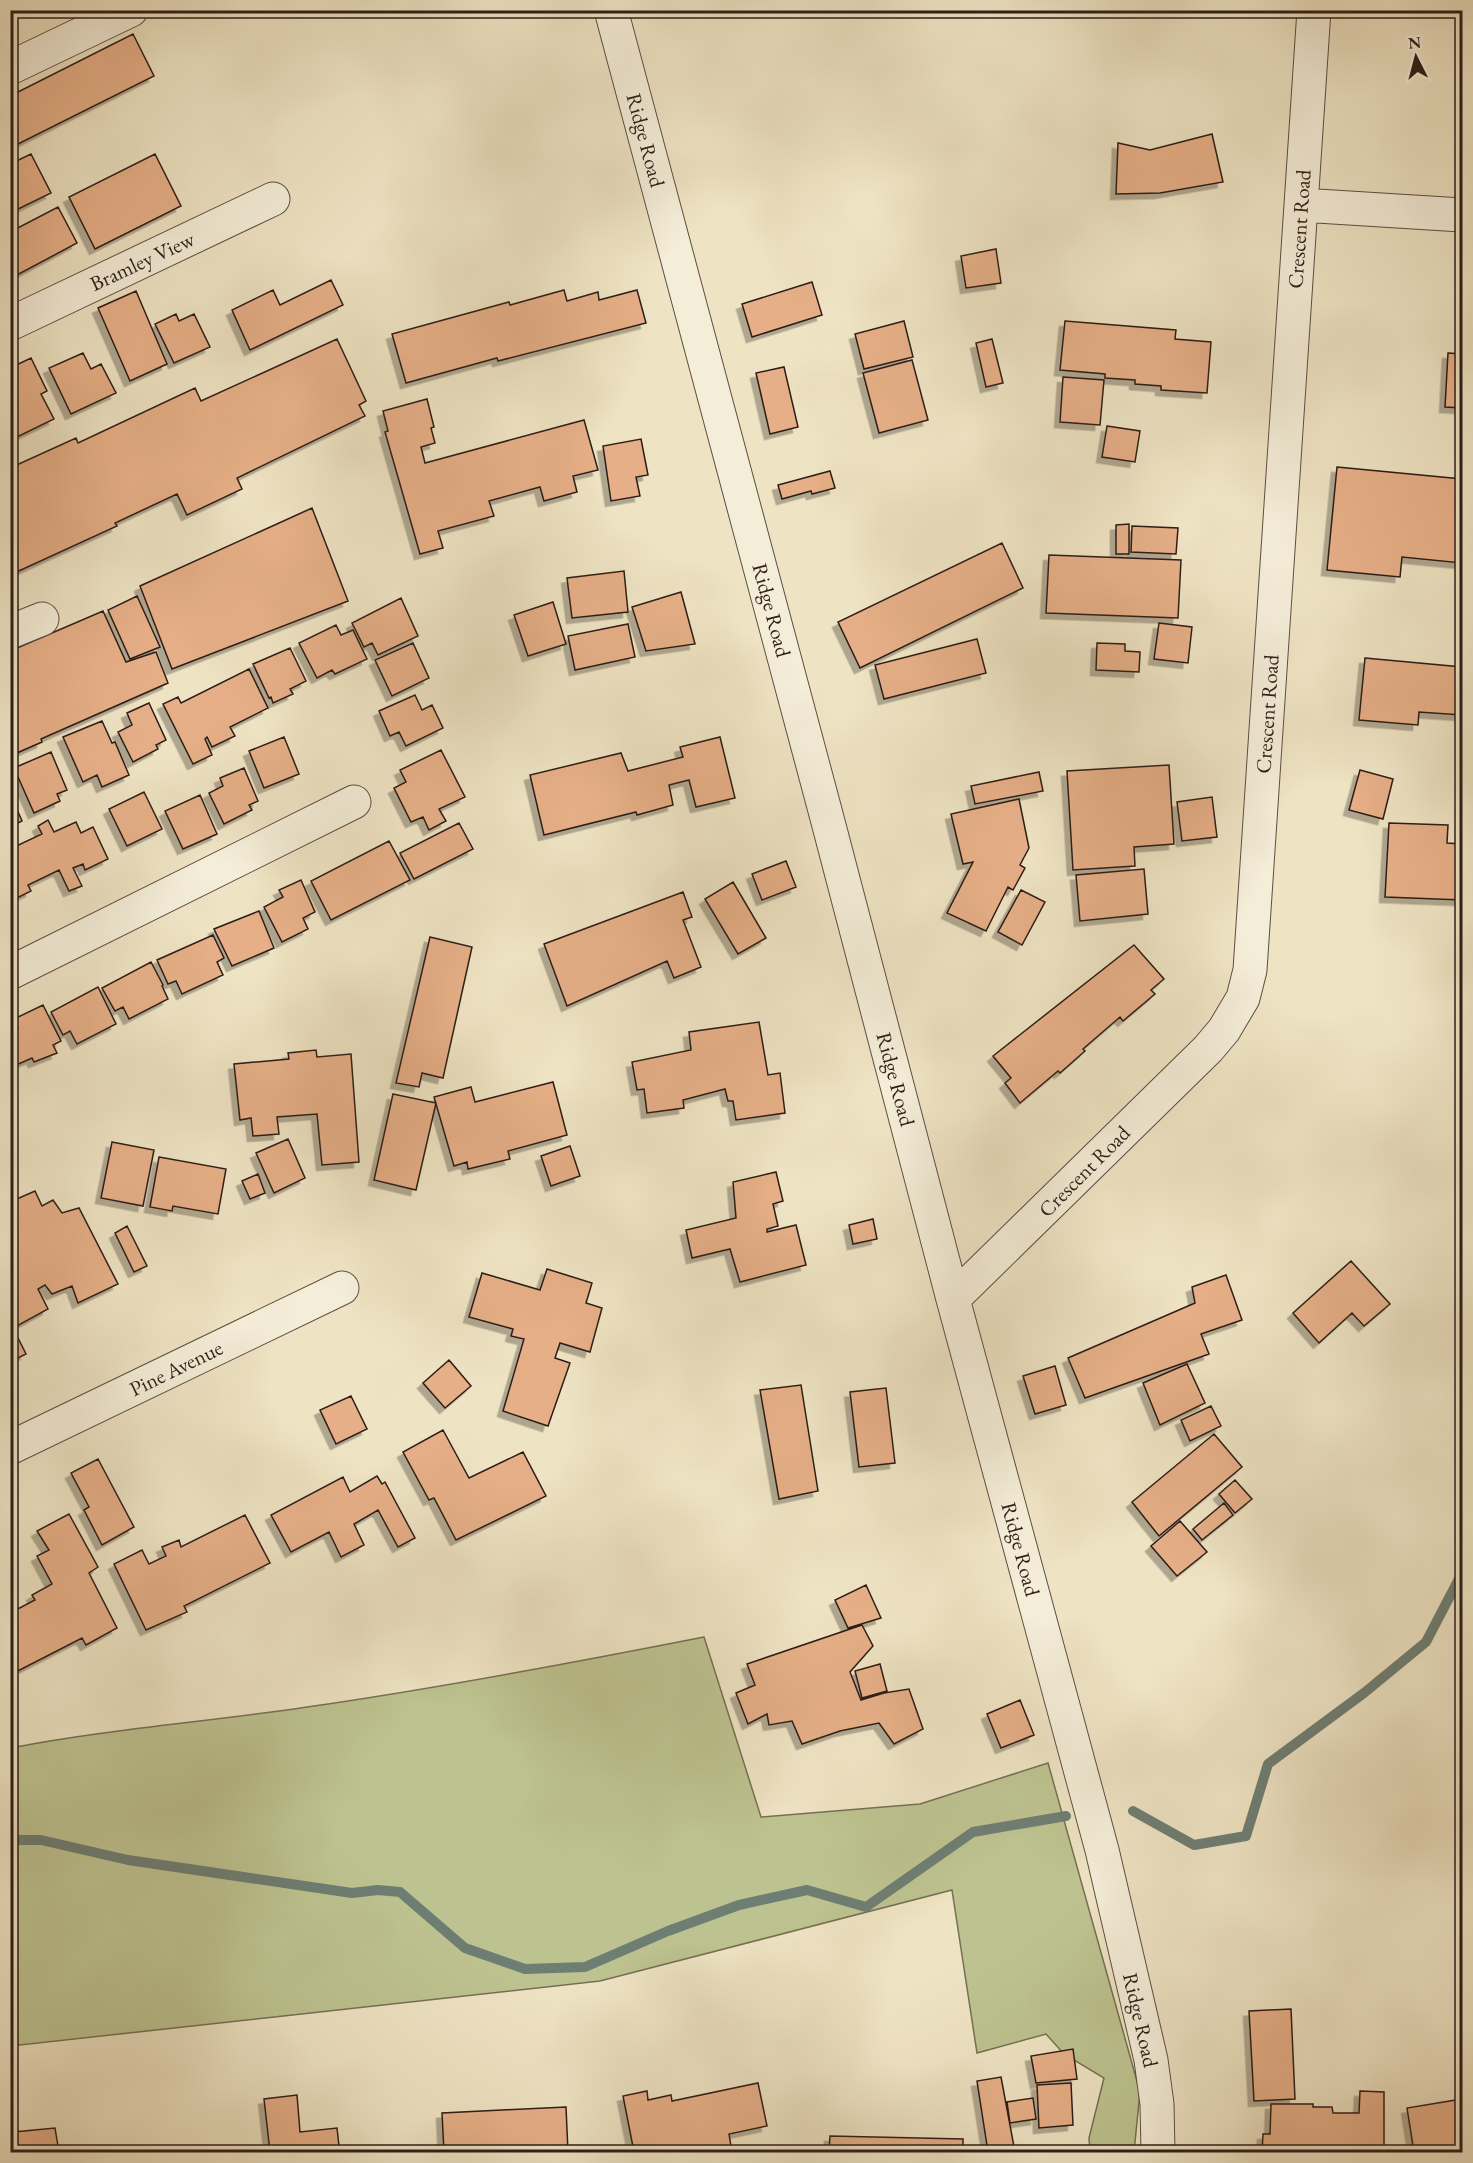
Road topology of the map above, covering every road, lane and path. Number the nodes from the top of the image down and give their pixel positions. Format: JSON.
{"nodes":[{"id":1,"x":131,"y":10,"type":"edge"},
{"id":2,"x":611,"y":10,"type":"edge"},
{"id":3,"x":1314,"y":10,"type":"edge"},
{"id":4,"x":10,"y":68,"type":"edge"},
{"id":5,"x":273,"y":199,"type":"dead end"},
{"id":6,"x":1301,"y":205,"type":"junction"},
{"id":7,"x":1462,"y":215,"type":"edge"},
{"id":8,"x":10,"y":324,"type":"edge"},
{"id":9,"x":42,"y":619,"type":"dead end"},
{"id":10,"x":10,"y":632,"type":"edge"},
{"id":11,"x":354,"y":802,"type":"dead end"},
{"id":12,"x":10,"y":973,"type":"edge"},
{"id":13,"x":342,"y":1288,"type":"dead end"},
{"id":14,"x":953,"y":1299,"type":"junction"},
{"id":15,"x":10,"y":1448,"type":"edge"},
{"id":16,"x":1158,"y":2152,"type":"edge"}],
"edges":[{"from":1,"to":4,"type":"street"},
{"from":2,"to":14,"type":"street","name":"Ridge Road"},
{"from":3,"to":6,"type":"street","name":"Crescent Road"},
{"from":5,"to":8,"type":"street","name":"Bramley View"},
{"from":6,"to":7,"type":"street"},
{"from":6,"to":14,"type":"street","name":"Crescent Road"},
{"from":9,"to":10,"type":"street"},
{"from":11,"to":12,"type":"street"},
{"from":13,"to":15,"type":"street","name":"Pine Avenue"},
{"from":14,"to":16,"type":"street","name":"Ridge Road"}]}
